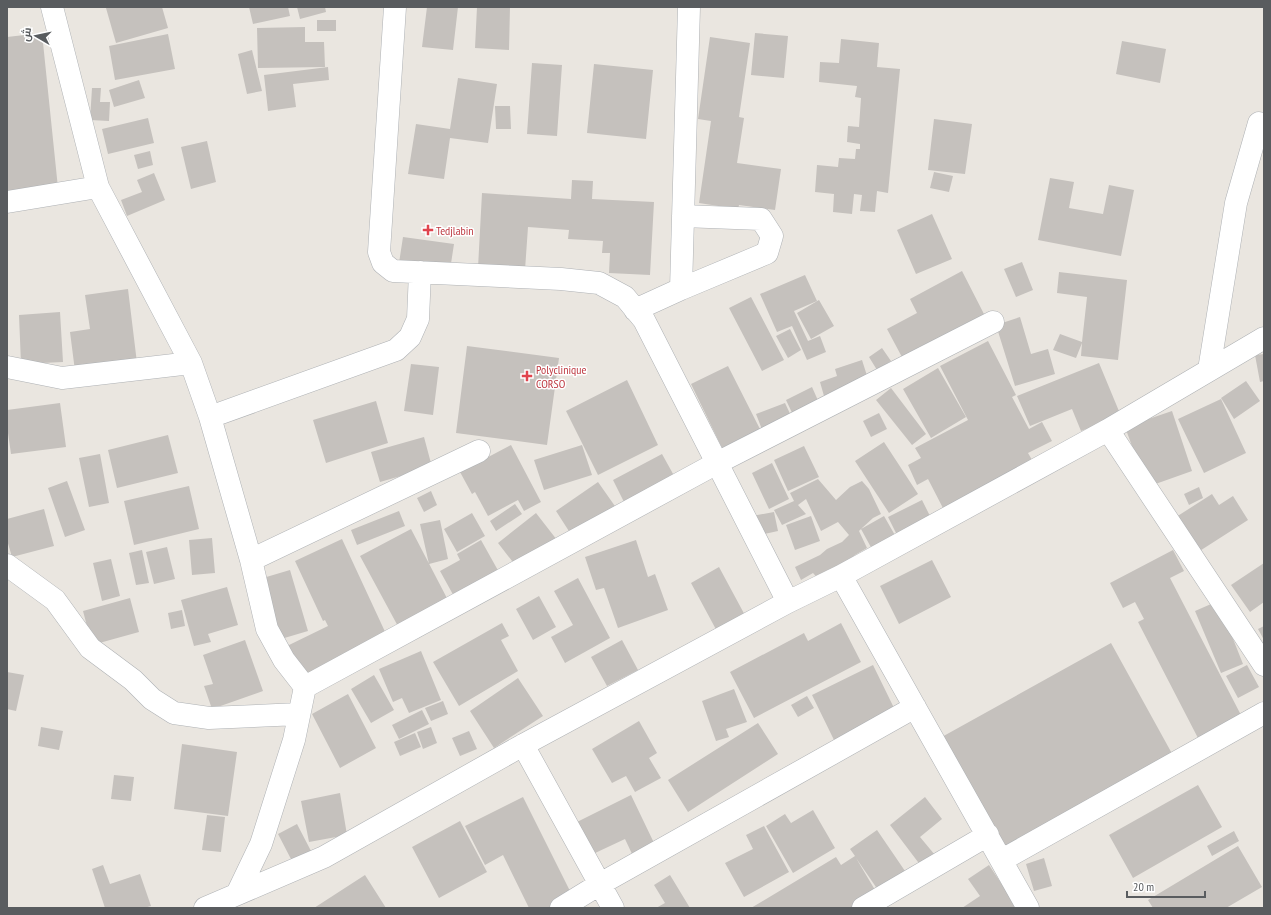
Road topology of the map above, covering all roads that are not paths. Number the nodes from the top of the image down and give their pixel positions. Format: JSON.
{"nodes":[{"id":1,"x":52,"y":7,"type":"edge"},
{"id":2,"x":395,"y":7,"type":"edge"},
{"id":3,"x":689,"y":7,"type":"edge"},
{"id":4,"x":1259,"y":123,"type":"dead end"},
{"id":5,"x":98,"y":187,"type":"junction"},
{"id":6,"x":7,"y":202,"type":"edge"},
{"id":7,"x":683,"y":216,"type":"junction"},
{"id":8,"x":420,"y":272,"type":"junction"},
{"id":9,"x":681,"y":289,"type":"junction"},
{"id":10,"x":635,"y":310,"type":"junction"},
{"id":11,"x":993,"y":322,"type":"dead end"},
{"id":12,"x":1264,"y":338,"type":"edge"},
{"id":13,"x":191,"y":363,"type":"junction"},
{"id":14,"x":7,"y":367,"type":"edge"},
{"id":15,"x":1209,"y":370,"type":"junction"},
{"id":16,"x":210,"y":417,"type":"junction"},
{"id":17,"x":1108,"y":430,"type":"junction"},
{"id":18,"x":479,"y":451,"type":"dead end"},
{"id":19,"x":717,"y":463,"type":"junction"},
{"id":20,"x":251,"y":560,"type":"junction"},
{"id":21,"x":7,"y":566,"type":"edge"},
{"id":22,"x":841,"y":576,"type":"junction"},
{"id":23,"x":788,"y":602,"type":"junction"},
{"id":24,"x":1264,"y":665,"type":"edge"},
{"id":25,"x":305,"y":687,"type":"junction"},
{"id":26,"x":915,"y":707,"type":"junction"},
{"id":27,"x":1264,"y":713,"type":"edge"},
{"id":28,"x":299,"y":714,"type":"junction"},
{"id":29,"x":523,"y":745,"type":"junction"},
{"id":30,"x":988,"y":834,"type":"junction"},
{"id":31,"x":1002,"y":860,"type":"junction"},
{"id":32,"x":600,"y":884,"type":"junction"},
{"id":33,"x":237,"y":894,"type":"junction"},
{"id":34,"x":205,"y":908,"type":"edge"},
{"id":35,"x":560,"y":908,"type":"edge"},
{"id":36,"x":613,"y":908,"type":"edge"},
{"id":37,"x":863,"y":908,"type":"edge"},
{"id":38,"x":1028,"y":908,"type":"edge"}],
"edges":[{"from":1,"to":5,"type":"street"},
{"from":2,"to":8,"type":"street"},
{"from":3,"to":7,"type":"street"},
{"from":4,"to":15,"type":"street"},
{"from":5,"to":6,"type":"street"},
{"from":5,"to":13,"type":"street"},
{"from":7,"to":9,"type":"street"},
{"from":7,"to":9,"type":"street"},
{"from":8,"to":10,"type":"street"},
{"from":8,"to":16,"type":"street"},
{"from":9,"to":10,"type":"street"},
{"from":10,"to":19,"type":"street"},
{"from":11,"to":19,"type":"street"},
{"from":12,"to":15,"type":"street"},
{"from":13,"to":14,"type":"street"},
{"from":13,"to":16,"type":"street"},
{"from":15,"to":17,"type":"street"},
{"from":16,"to":20,"type":"street"},
{"from":17,"to":22,"type":"street"},
{"from":17,"to":24,"type":"street"},
{"from":18,"to":20,"type":"street"},
{"from":19,"to":23,"type":"street"},
{"from":19,"to":25,"type":"street"},
{"from":20,"to":25,"type":"street"},
{"from":21,"to":28,"type":"street"},
{"from":22,"to":23,"type":"street"},
{"from":22,"to":26,"type":"street"},
{"from":23,"to":29,"type":"street"},
{"from":25,"to":28,"type":"street"},
{"from":26,"to":30,"type":"street"},
{"from":26,"to":32,"type":"street"},
{"from":27,"to":31,"type":"street"},
{"from":28,"to":33,"type":"street"},
{"from":29,"to":32,"type":"street"},
{"from":29,"to":33,"type":"street"},
{"from":30,"to":31,"type":"street"},
{"from":30,"to":37,"type":"street"},
{"from":31,"to":38,"type":"street"},
{"from":32,"to":35,"type":"street"},
{"from":32,"to":36,"type":"street"},
{"from":33,"to":34,"type":"street"}]}
